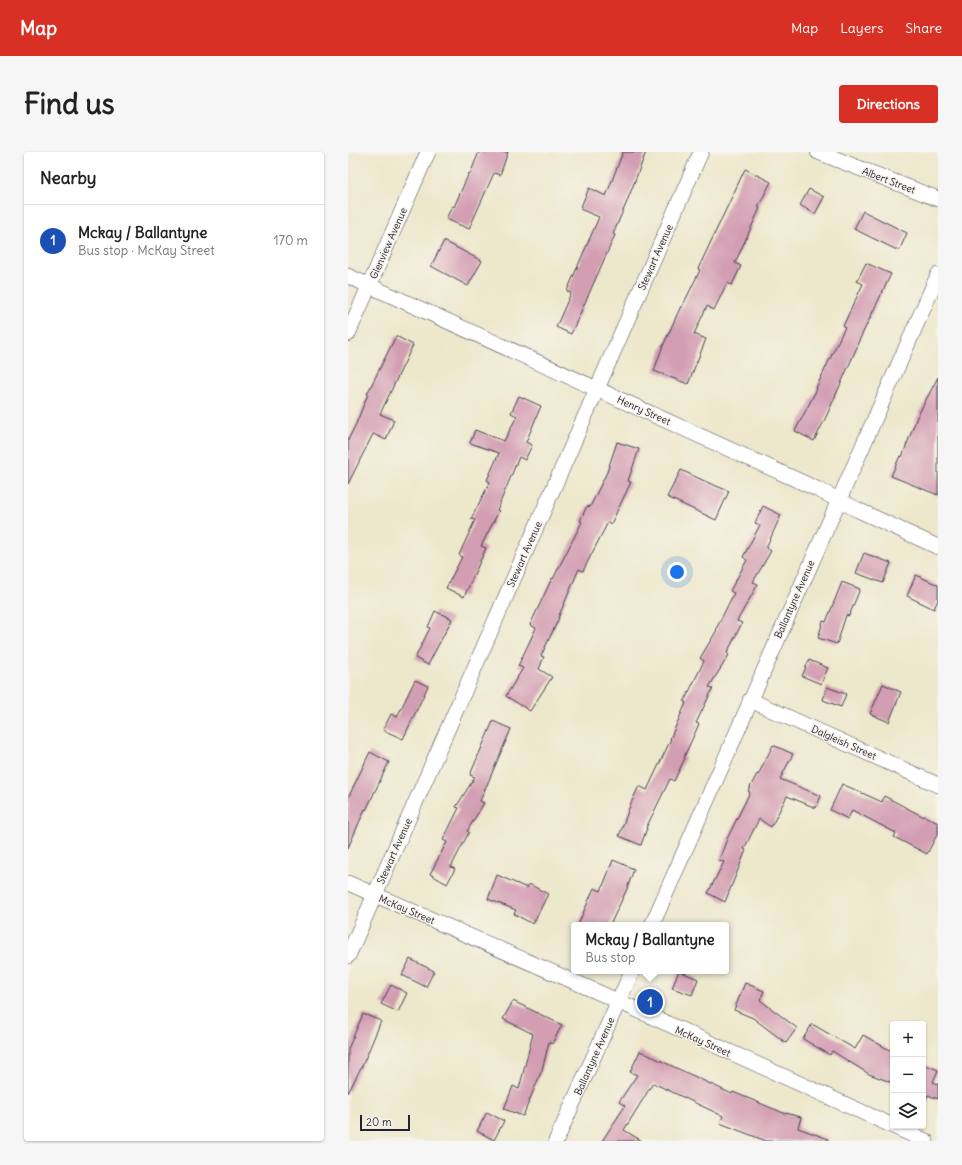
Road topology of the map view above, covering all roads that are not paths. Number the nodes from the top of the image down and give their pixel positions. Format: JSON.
{"nodes":[{"id":1,"x":428,"y":152,"type":"edge"},
{"id":2,"x":701,"y":152,"type":"edge"},
{"id":3,"x":818,"y":152,"type":"edge"},
{"id":4,"x":938,"y":199,"type":"edge"},
{"id":5,"x":938,"y":274,"type":"edge"},
{"id":6,"x":348,"y":276,"type":"edge"},
{"id":7,"x":369,"y":286,"type":"junction"},
{"id":8,"x":348,"y":334,"type":"edge"},
{"id":9,"x":597,"y":389,"type":"junction"},
{"id":10,"x":838,"y":500,"type":"junction"},
{"id":11,"x":938,"y":547,"type":"edge"},
{"id":12,"x":750,"y":700,"type":"junction"},
{"id":13,"x":938,"y":785,"type":"edge"},
{"id":14,"x":348,"y":883,"type":"edge"},
{"id":15,"x":375,"y":895,"type":"junction"},
{"id":16,"x":653,"y":922,"type":"edge"},
{"id":17,"x":348,"y":956,"type":"edge"},
{"id":18,"x":631,"y":974,"type":"edge"},
{"id":19,"x":618,"y":1002,"type":"junction"},
{"id":20,"x":556,"y":1141,"type":"edge"},
{"id":21,"x":926,"y":1141,"type":"edge"}],
"edges":[{"from":1,"to":7,"type":"street","name":"Glenview Avenue"},
{"from":2,"to":9,"type":"street","name":"Stewart Avenue"},
{"from":3,"to":4,"type":"street","name":"Albert Street"},
{"from":5,"to":10,"type":"street","name":"Ballantyne Avenue"},
{"from":6,"to":7,"type":"street","name":"Henry Street"},
{"from":7,"to":8,"type":"street","name":"Glenview Avenue"},
{"from":7,"to":9,"type":"street","name":"Henry Street"},
{"from":9,"to":10,"type":"street","name":"Henry Street"},
{"from":9,"to":15,"type":"street","name":"Stewart Avenue"},
{"from":10,"to":11,"type":"street","name":"Henry Street"},
{"from":10,"to":12,"type":"street","name":"Ballantyne Avenue"},
{"from":12,"to":13,"type":"street","name":"Dalgleish Street"},
{"from":12,"to":16,"type":"street","name":"Ballantyne Avenue"},
{"from":14,"to":15,"type":"street","name":"McKay Street"},
{"from":15,"to":17,"type":"street","name":"Stewart Avenue"},
{"from":15,"to":19,"type":"street","name":"McKay Street"},
{"from":18,"to":19,"type":"street","name":"Ballantyne Avenue"},
{"from":19,"to":20,"type":"street","name":"Ballantyne Avenue"},
{"from":19,"to":21,"type":"street","name":"McKay Street"}]}
